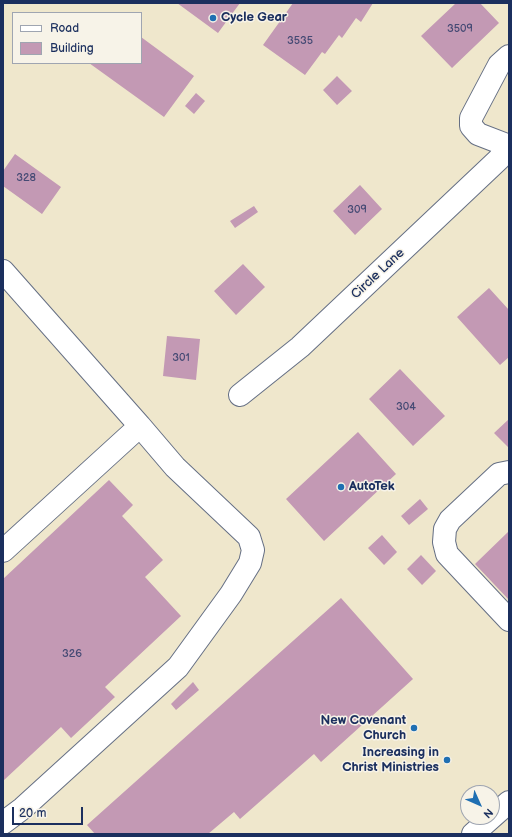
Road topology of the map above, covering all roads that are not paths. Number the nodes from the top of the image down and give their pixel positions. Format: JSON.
{"nodes":[{"id":1,"x":509,"y":56,"type":"edge"},
{"id":2,"x":509,"y":146,"type":"edge"},
{"id":3,"x":3,"y":271,"type":"edge"},
{"id":4,"x":240,"y":396,"type":"dead end"},
{"id":5,"x":140,"y":426,"type":"junction"},
{"id":6,"x":509,"y":472,"type":"edge"},
{"id":7,"x":3,"y":551,"type":"edge"},
{"id":8,"x":509,"y":620,"type":"edge"},
{"id":9,"x":509,"y":802,"type":"edge"},
{"id":10,"x":3,"y":824,"type":"edge"},
{"id":11,"x":473,"y":834,"type":"edge"}],
"edges":[{"from":1,"to":2,"type":"street"},
{"from":2,"to":4,"type":"street","name":"Circle Lane"},
{"from":3,"to":5,"type":"street"},
{"from":5,"to":7,"type":"street"},
{"from":5,"to":10,"type":"street"},
{"from":6,"to":8,"type":"street"},
{"from":9,"to":11,"type":"street"}]}
